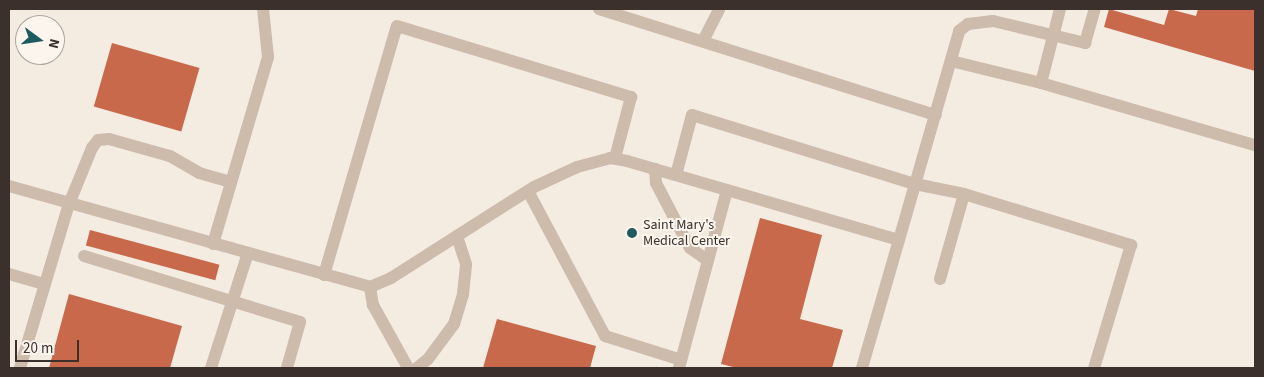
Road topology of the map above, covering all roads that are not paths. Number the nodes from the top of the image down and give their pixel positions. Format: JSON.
{"nodes":[{"id":1,"x":263,"y":9,"type":"edge"},
{"id":2,"x":599,"y":9,"type":"edge"},
{"id":3,"x":719,"y":9,"type":"edge"},
{"id":4,"x":1060,"y":9,"type":"edge"},
{"id":5,"x":1095,"y":9,"type":"edge"},
{"id":6,"x":1052,"y":36,"type":"junction"},
{"id":7,"x":702,"y":41,"type":"junction"},
{"id":8,"x":950,"y":61,"type":"junction"},
{"id":9,"x":1040,"y":83,"type":"junction"},
{"id":10,"x":936,"y":115,"type":"junction"},
{"id":11,"x":1255,"y":145,"type":"edge"},
{"id":12,"x":615,"y":158,"type":"junction"},
{"id":13,"x":656,"y":169,"type":"junction"},
{"id":14,"x":676,"y":175,"type":"junction"},
{"id":15,"x":231,"y":182,"type":"junction"},
{"id":16,"x":915,"y":184,"type":"junction"},
{"id":17,"x":9,"y":186,"type":"edge"},
{"id":18,"x":726,"y":190,"type":"junction"},
{"id":19,"x":528,"y":191,"type":"junction"},
{"id":20,"x":964,"y":194,"type":"junction"},
{"id":21,"x":69,"y":204,"type":"junction"},
{"id":22,"x":457,"y":237,"type":"junction"},
{"id":23,"x":899,"y":240,"type":"junction"},
{"id":24,"x":213,"y":244,"type":"junction"},
{"id":25,"x":248,"y":253,"type":"junction"},
{"id":26,"x":84,"y":256,"type":"dead end"},
{"id":27,"x":707,"y":260,"type":"junction"},
{"id":28,"x":9,"y":274,"type":"edge"},
{"id":29,"x":324,"y":275,"type":"junction"},
{"id":30,"x":940,"y":279,"type":"dead end"},
{"id":31,"x":45,"y":284,"type":"junction"},
{"id":32,"x":370,"y":287,"type":"junction"},
{"id":33,"x":234,"y":301,"type":"junction"},
{"id":34,"x":680,"y":364,"type":"edge"},
{"id":35,"x":16,"y":365,"type":"edge"},
{"id":36,"x":211,"y":368,"type":"edge"},
{"id":37,"x":287,"y":368,"type":"edge"},
{"id":38,"x":408,"y":368,"type":"edge"},
{"id":39,"x":417,"y":368,"type":"edge"},
{"id":40,"x":862,"y":368,"type":"edge"},
{"id":41,"x":1094,"y":368,"type":"edge"}],
"edges":[{"from":1,"to":15,"type":"lane"},
{"from":2,"to":7,"type":"lane"},
{"from":3,"to":7,"type":"lane"},
{"from":4,"to":6,"type":"lane"},
{"from":5,"to":6,"type":"lane"},
{"from":6,"to":8,"type":"lane"},
{"from":6,"to":9,"type":"lane"},
{"from":7,"to":10,"type":"lane"},
{"from":8,"to":9,"type":"lane"},
{"from":8,"to":10,"type":"lane"},
{"from":9,"to":11,"type":"lane"},
{"from":10,"to":16,"type":"lane"},
{"from":12,"to":13,"type":"lane"},
{"from":12,"to":19,"type":"lane"},
{"from":12,"to":29,"type":"lane"},
{"from":13,"to":14,"type":"lane"},
{"from":13,"to":27,"type":"lane"},
{"from":14,"to":16,"type":"lane"},
{"from":14,"to":18,"type":"lane"},
{"from":15,"to":21,"type":"lane"},
{"from":15,"to":24,"type":"lane"},
{"from":16,"to":20,"type":"lane"},
{"from":16,"to":23,"type":"lane"},
{"from":17,"to":21,"type":"lane"},
{"from":18,"to":23,"type":"lane"},
{"from":18,"to":27,"type":"lane"},
{"from":19,"to":22,"type":"lane"},
{"from":19,"to":34,"type":"lane"},
{"from":20,"to":30,"type":"lane"},
{"from":20,"to":41,"type":"lane"},
{"from":21,"to":24,"type":"lane"},
{"from":21,"to":31,"type":"lane"},
{"from":22,"to":32,"type":"lane"},
{"from":22,"to":39,"type":"lane"},
{"from":23,"to":40,"type":"lane"},
{"from":24,"to":25,"type":"lane"},
{"from":25,"to":29,"type":"lane"},
{"from":25,"to":33,"type":"lane"},
{"from":26,"to":33,"type":"lane"},
{"from":27,"to":34,"type":"lane"},
{"from":28,"to":31,"type":"lane"},
{"from":29,"to":32,"type":"lane"},
{"from":31,"to":35,"type":"lane"},
{"from":32,"to":38,"type":"lane"},
{"from":33,"to":36,"type":"lane"},
{"from":33,"to":37,"type":"lane"}]}
